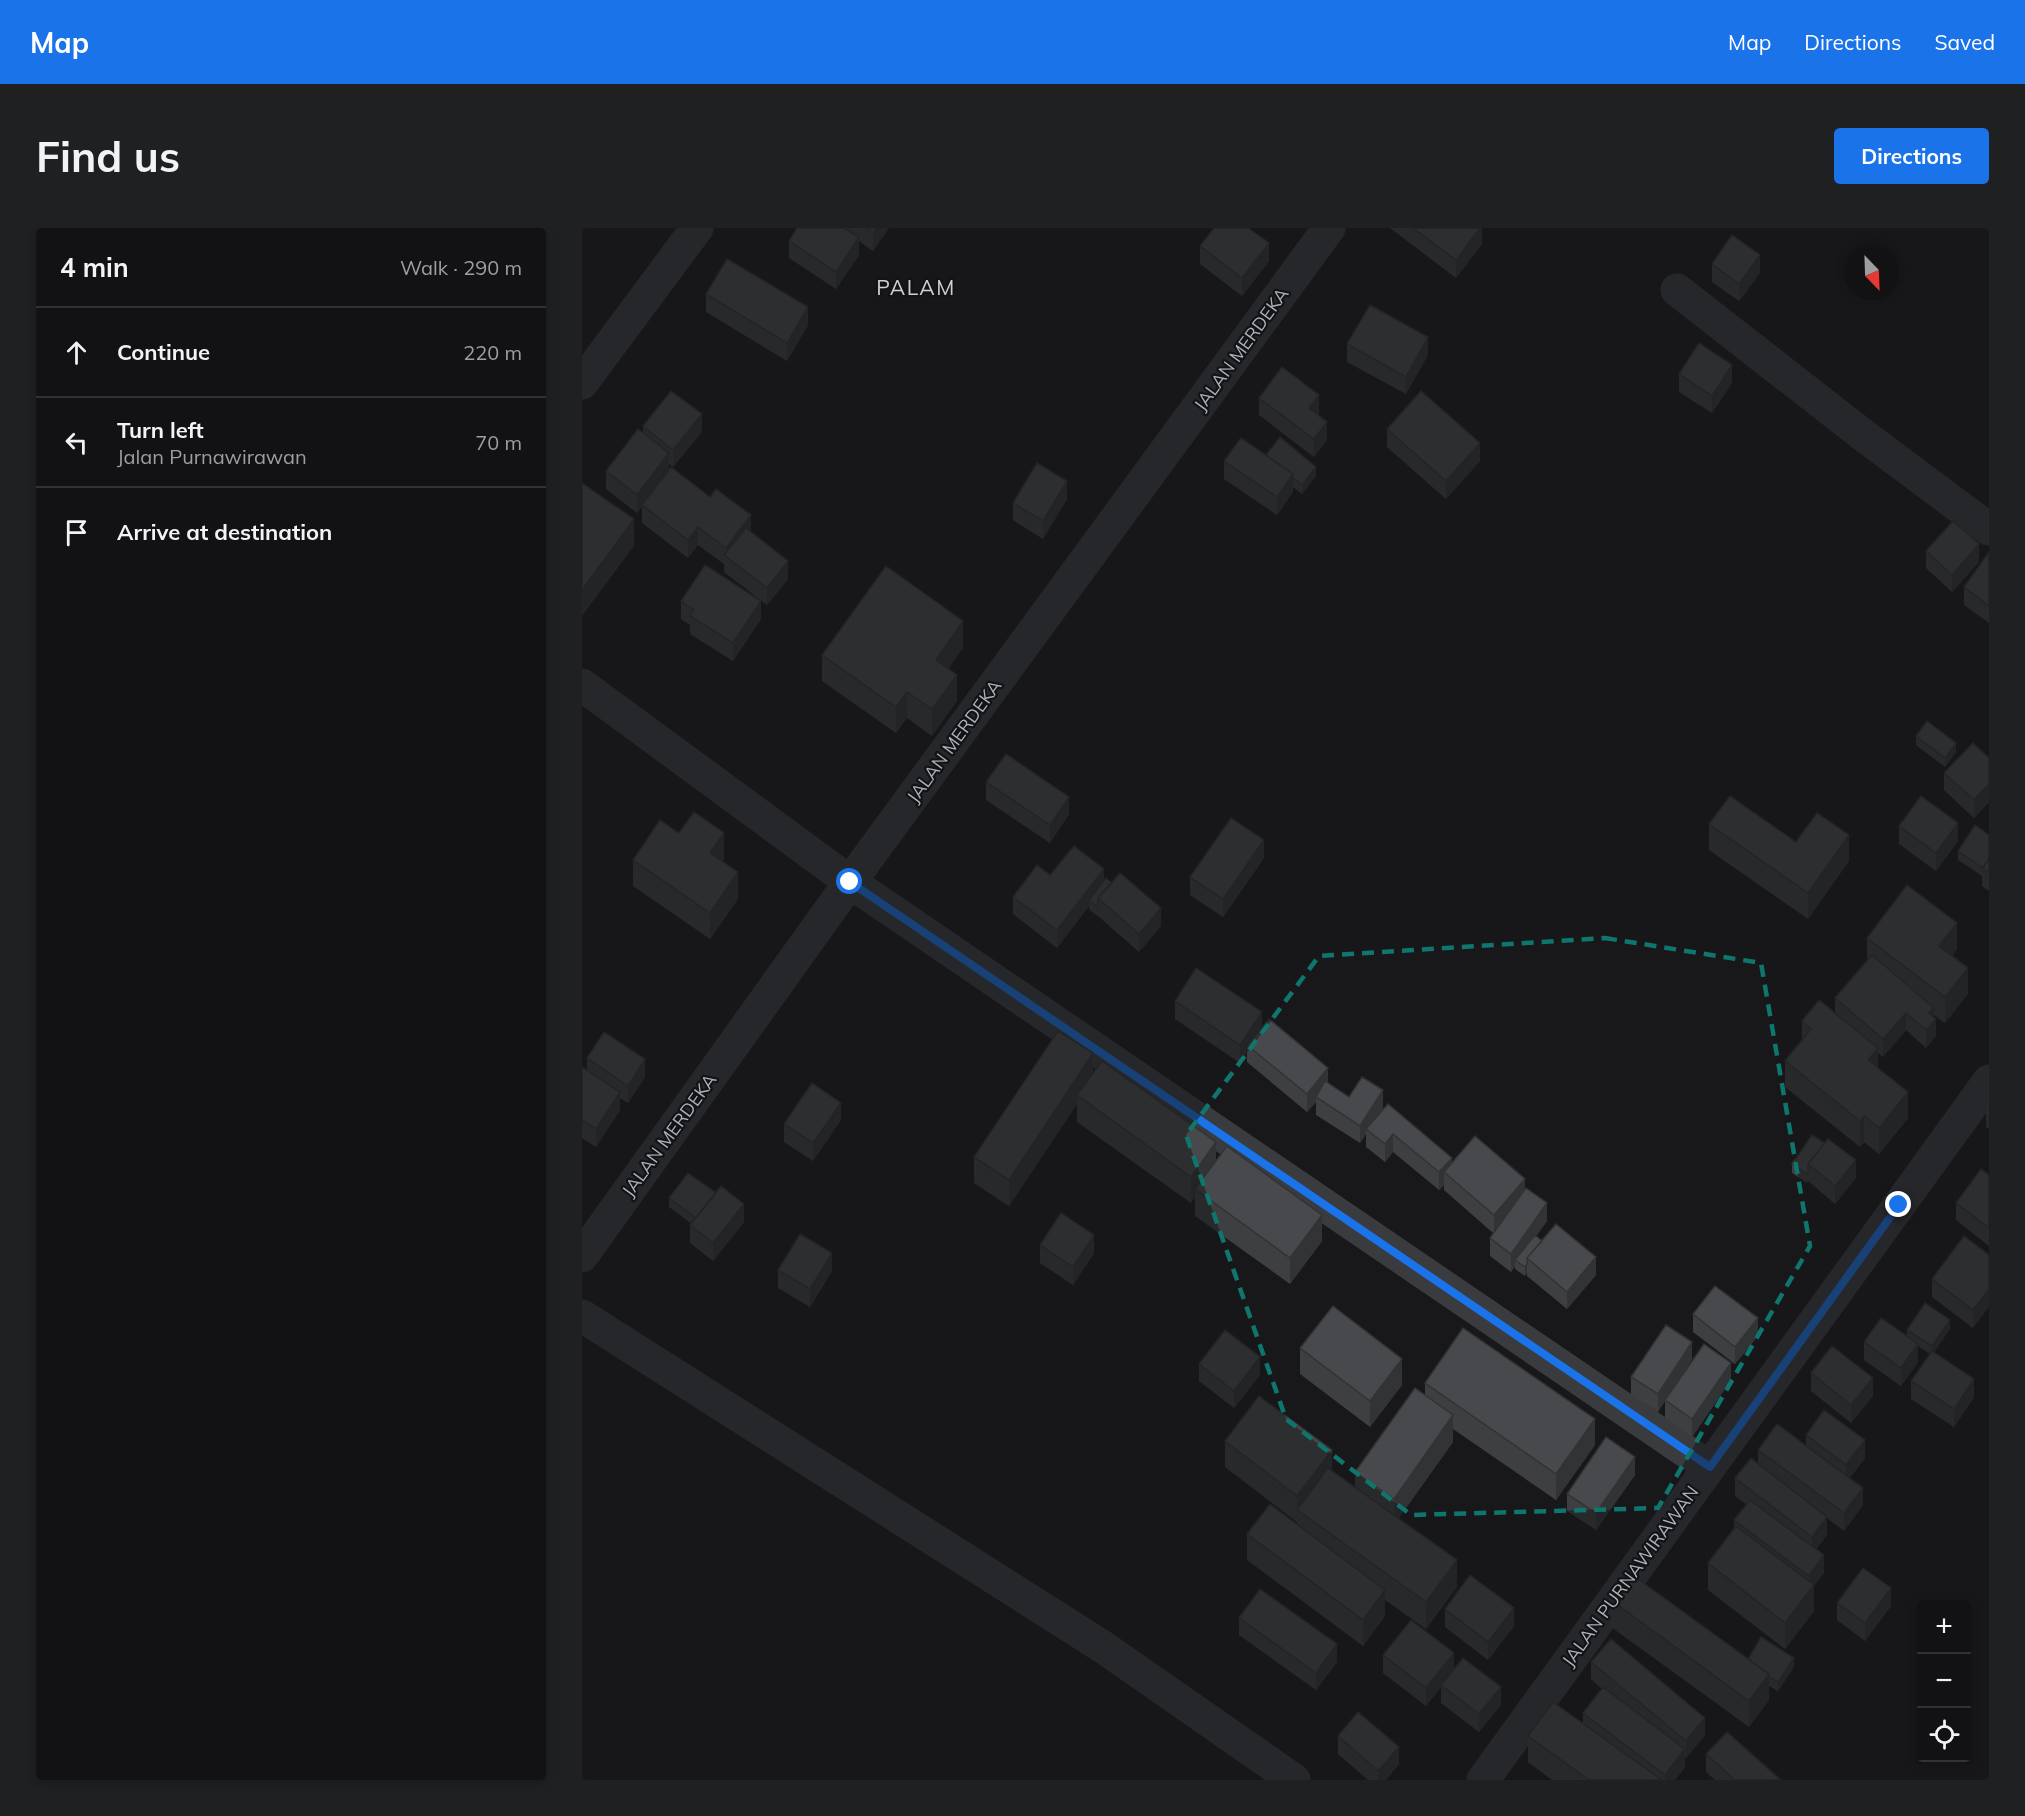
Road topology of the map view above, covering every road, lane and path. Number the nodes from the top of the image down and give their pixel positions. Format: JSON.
{"nodes":[{"id":1,"x":697,"y":228,"type":"edge"},
{"id":2,"x":1329,"y":228,"type":"edge"},
{"id":3,"x":1677,"y":290,"type":"dead end"},
{"id":4,"x":582,"y":383,"type":"edge"},
{"id":5,"x":1989,"y":529,"type":"edge"},
{"id":6,"x":582,"y":686,"type":"edge"},
{"id":7,"x":850,"y":882,"type":"junction"},
{"id":8,"x":1989,"y":1081,"type":"edge"},
{"id":9,"x":582,"y":1256,"type":"edge"},
{"id":10,"x":582,"y":1316,"type":"edge"},
{"id":11,"x":1710,"y":1467,"type":"junction"},
{"id":12,"x":1294,"y":1780,"type":"edge"},
{"id":13,"x":1483,"y":1780,"type":"edge"}],
"edges":[{"from":1,"to":4,"type":"street"},
{"from":2,"to":7,"type":"street","name":"JALAN MERDEKA"},
{"from":3,"to":5,"type":"street"},
{"from":6,"to":7,"type":"street"},
{"from":7,"to":9,"type":"street","name":"JALAN MERDEKA"},
{"from":7,"to":11,"type":"street"},
{"from":8,"to":11,"type":"street","name":"JALAN PURNAWIRAWAN"},
{"from":10,"to":12,"type":"street"},
{"from":11,"to":13,"type":"street","name":"JALAN PURNAWIRAWAN"}]}
